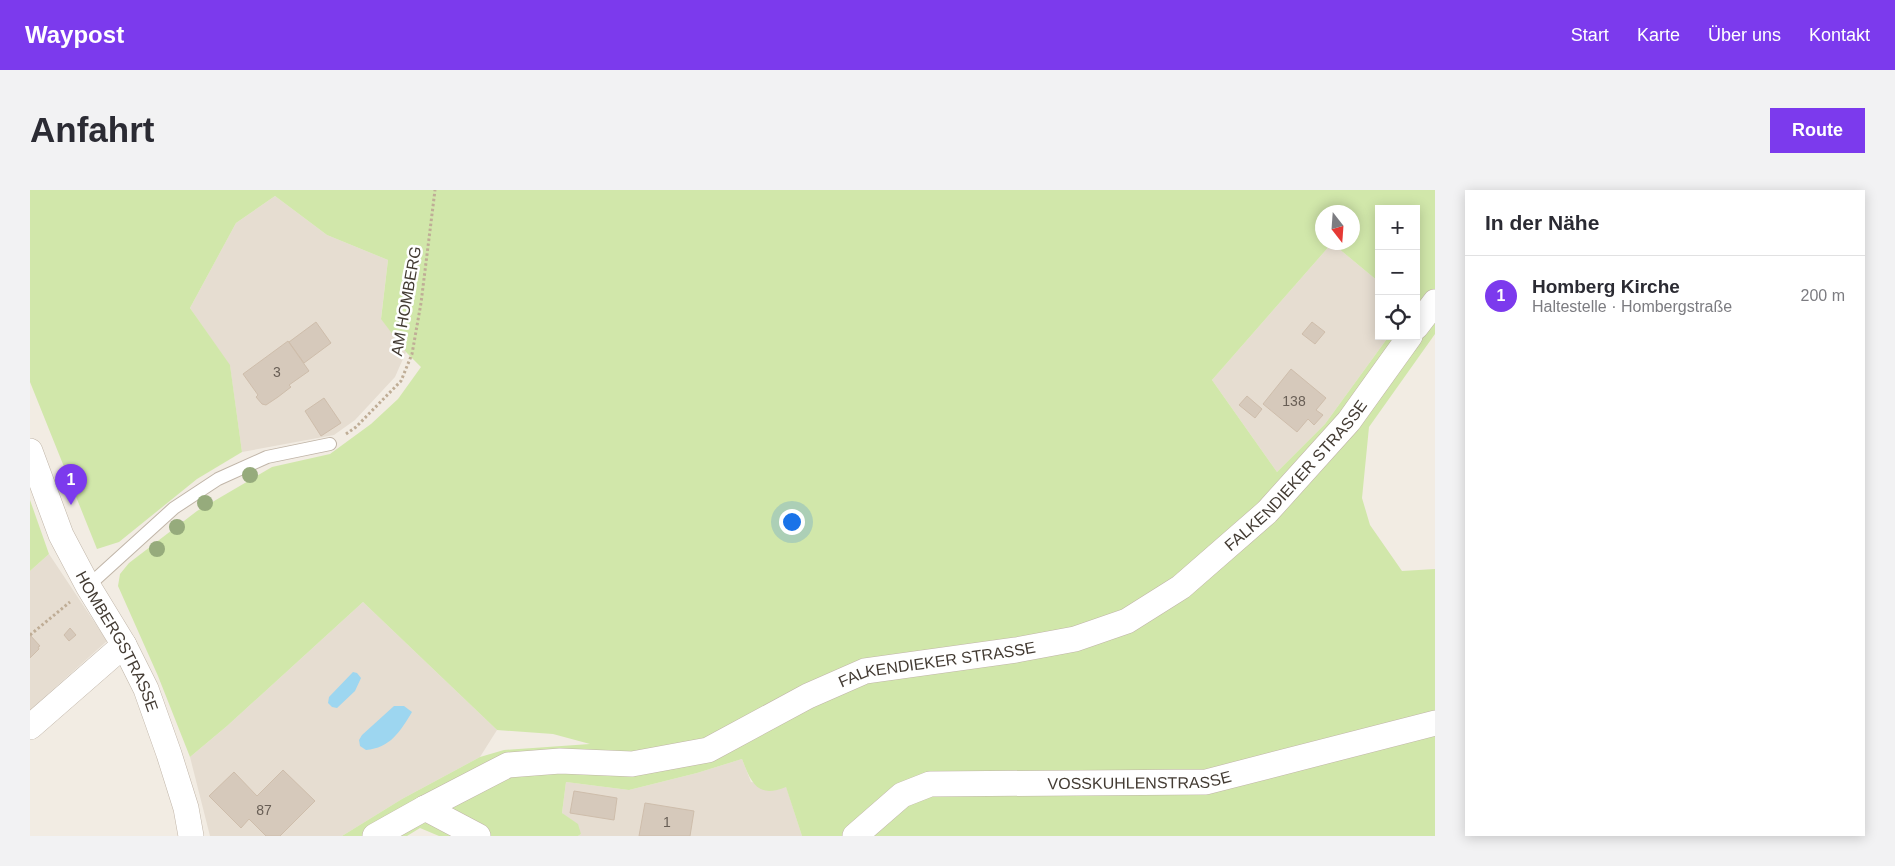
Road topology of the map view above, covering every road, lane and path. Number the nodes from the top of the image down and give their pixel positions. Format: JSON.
{"nodes":[{"id":1,"x":436,"y":190,"type":"edge"},
{"id":2,"x":1435,"y":302,"type":"edge"},
{"id":3,"x":1420,"y":322,"type":"edge"},
{"id":4,"x":1407,"y":340,"type":"edge"},
{"id":5,"x":330,"y":444,"type":"joint"},
{"id":6,"x":30,"y":451,"type":"edge"},
{"id":7,"x":88,"y":586,"type":"junction"},
{"id":8,"x":30,"y":636,"type":"edge"},
{"id":9,"x":124,"y":645,"type":"junction"},
{"id":10,"x":1435,"y":723,"type":"edge"},
{"id":11,"x":30,"y":727,"type":"edge"},
{"id":12,"x":425,"y":808,"type":"junction"},
{"id":13,"x":191,"y":836,"type":"edge"},
{"id":14,"x":376,"y":836,"type":"edge"},
{"id":15,"x":478,"y":836,"type":"edge"},
{"id":16,"x":855,"y":836,"type":"edge"}],
"edges":[{"from":1,"to":5,"type":"path","name":"AM HOMBERG"},
{"from":2,"to":3,"type":"street"},
{"from":4,"to":12,"type":"street","name":"FALKENDIEKER STRASSE"},
{"from":5,"to":7,"type":"lane"},
{"from":6,"to":7,"type":"street","name":"HOMBERGSTRASSE"},
{"from":7,"to":8,"type":"path"},
{"from":7,"to":9,"type":"street","name":"HOMBERGSTRASSE"},
{"from":9,"to":11,"type":"street"},
{"from":9,"to":13,"type":"street","name":"HOMBERGSTRASSE"},
{"from":10,"to":16,"type":"street","name":"VOSSKUHLENSTRASSE"},
{"from":12,"to":14,"type":"street","name":"FALKENDIEKER STRASSE"},
{"from":12,"to":15,"type":"street"}]}
